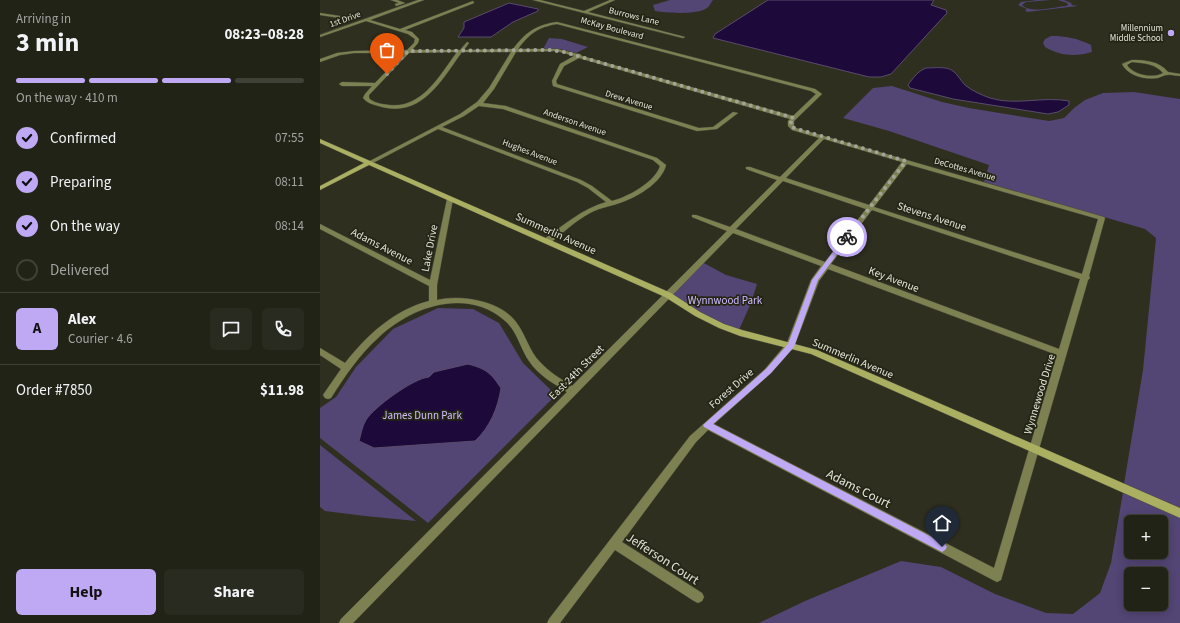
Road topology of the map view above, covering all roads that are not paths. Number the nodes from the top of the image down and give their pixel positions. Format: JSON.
{"nodes":[{"id":1,"x":393,"y":0,"type":"edge"},
{"id":2,"x":422,"y":0,"type":"edge"},
{"id":3,"x":535,"y":0,"type":"edge"},
{"id":4,"x":549,"y":0,"type":"edge"},
{"id":5,"x":613,"y":0,"type":"edge"},
{"id":6,"x":473,"y":2,"type":"dead end"},
{"id":7,"x":544,"y":2,"type":"junction"},
{"id":8,"x":585,"y":12,"type":"junction"},
{"id":9,"x":320,"y":14,"type":"edge"},
{"id":10,"x":353,"y":19,"type":"junction"},
{"id":11,"x":367,"y":20,"type":"junction"},
{"id":12,"x":320,"y":30,"type":"edge"},
{"id":13,"x":401,"y":30,"type":"junction"},
{"id":14,"x":320,"y":36,"type":"edge"},
{"id":15,"x":683,"y":37,"type":"dead end"},
{"id":16,"x":467,"y":43,"type":"dead end"},
{"id":17,"x":515,"y":50,"type":"junction"},
{"id":18,"x":408,"y":51,"type":"junction"},
{"id":19,"x":461,"y":51,"type":"junction"},
{"id":20,"x":580,"y":56,"type":"junction"},
{"id":21,"x":320,"y":61,"type":"edge"},
{"id":22,"x":1166,"y":72,"type":"junction"},
{"id":23,"x":1180,"y":75,"type":"edge"},
{"id":24,"x":342,"y":84,"type":"dead end"},
{"id":25,"x":376,"y":85,"type":"junction"},
{"id":26,"x":478,"y":104,"type":"junction"},
{"id":27,"x":734,"y":113,"type":"dead end"},
{"id":28,"x":794,"y":118,"type":"junction"},
{"id":29,"x":438,"y":127,"type":"junction"},
{"id":30,"x":823,"y":137,"type":"junction"},
{"id":31,"x":320,"y":141,"type":"edge"},
{"id":32,"x":906,"y":161,"type":"junction"},
{"id":33,"x":369,"y":163,"type":"junction"},
{"id":34,"x":748,"y":168,"type":"dead end"},
{"id":35,"x":781,"y":179,"type":"junction"},
{"id":36,"x":320,"y":188,"type":"edge"},
{"id":37,"x":450,"y":198,"type":"junction"},
{"id":38,"x":610,"y":203,"type":"junction"},
{"id":39,"x":870,"y":207,"type":"junction"},
{"id":40,"x":694,"y":216,"type":"dead end"},
{"id":41,"x":1102,"y":218,"type":"joint"},
{"id":42,"x":320,"y":226,"type":"edge"},
{"id":43,"x":731,"y":230,"type":"junction"},
{"id":44,"x":547,"y":241,"type":"junction"},
{"id":45,"x":826,"y":265,"type":"junction"},
{"id":46,"x":1086,"y":278,"type":"junction"},
{"id":47,"x":433,"y":285,"type":"junction"},
{"id":48,"x":668,"y":295,"type":"junction"},
{"id":49,"x":433,"y":303,"type":"junction"},
{"id":50,"x":791,"y":345,"type":"junction"},
{"id":51,"x":320,"y":351,"type":"edge"},
{"id":52,"x":1063,"y":354,"type":"junction"},
{"id":53,"x":345,"y":367,"type":"junction"},
{"id":54,"x":573,"y":391,"type":"junction"},
{"id":55,"x":328,"y":395,"type":"dead end"},
{"id":56,"x":707,"y":425,"type":"junction"},
{"id":57,"x":1035,"y":449,"type":"junction"},
{"id":58,"x":1180,"y":513,"type":"edge"},
{"id":59,"x":614,"y":543,"type":"junction"},
{"id":60,"x":997,"y":576,"type":"joint"},
{"id":61,"x":698,"y":597,"type":"dead end"},
{"id":62,"x":345,"y":623,"type":"edge"},
{"id":63,"x":553,"y":623,"type":"edge"}],
"edges":[{"from":1,"to":10,"type":"street"},
{"from":2,"to":11,"type":"street","name":"1st Drive"},
{"from":3,"to":7,"type":"street","name":"Burrows Lane"},
{"from":4,"to":7,"type":"street"},
{"from":5,"to":8,"type":"street"},
{"from":6,"to":13,"type":"street"},
{"from":7,"to":8,"type":"street","name":"Burrows Lane"},
{"from":8,"to":15,"type":"street","name":"Burrows Lane"},
{"from":9,"to":10,"type":"street"},
{"from":10,"to":12,"type":"street"},
{"from":11,"to":13,"type":"street"},
{"from":11,"to":14,"type":"street","name":"1st Drive"},
{"from":13,"to":18,"type":"street"},
{"from":16,"to":19,"type":"street"},
{"from":17,"to":19,"type":"street"},
{"from":17,"to":20,"type":"street"},
{"from":17,"to":26,"type":"street","name":"McKay Boulevard"},
{"from":17,"to":28,"type":"street","name":"McKay Boulevard"},
{"from":18,"to":19,"type":"street"},
{"from":18,"to":21,"type":"street"},
{"from":18,"to":25,"type":"street"},
{"from":19,"to":25,"type":"street"},
{"from":20,"to":27,"type":"street","name":"Drew Avenue"},
{"from":20,"to":28,"type":"street"},
{"from":22,"to":22,"type":"street"},
{"from":22,"to":23,"type":"street"},
{"from":24,"to":25,"type":"street"},
{"from":26,"to":29,"type":"street","name":"McKay Boulevard"},
{"from":26,"to":38,"type":"street","name":"Anderson Avenue"},
{"from":28,"to":30,"type":"street"},
{"from":29,"to":33,"type":"street","name":"McKay Boulevard"},
{"from":29,"to":38,"type":"street","name":"Hughes Avenue"},
{"from":30,"to":32,"type":"street","name":"DeCottes Avenue"},
{"from":30,"to":35,"type":"street","name":"East 24th Street"},
{"from":31,"to":33,"type":"street","name":"Summerlin Avenue"},
{"from":32,"to":39,"type":"street","name":"Forest Drive"},
{"from":32,"to":41,"type":"street","name":"DeCottes Avenue"},
{"from":33,"to":36,"type":"street"},
{"from":33,"to":37,"type":"street","name":"Summerlin Avenue"},
{"from":34,"to":35,"type":"street","name":"Stevens Avenue"},
{"from":35,"to":39,"type":"street","name":"Stevens Avenue"},
{"from":35,"to":43,"type":"street","name":"East 24th Street"},
{"from":37,"to":44,"type":"street","name":"Summerlin Avenue"},
{"from":37,"to":47,"type":"street","name":"Lake Drive"},
{"from":38,"to":44,"type":"street"},
{"from":39,"to":45,"type":"street","name":"Forest Drive"},
{"from":39,"to":46,"type":"street","name":"Stevens Avenue"},
{"from":40,"to":43,"type":"street","name":"Key Avenue"},
{"from":41,"to":46,"type":"street","name":"Wynnewood Drive"},
{"from":42,"to":47,"type":"street","name":"Adams Avenue"},
{"from":43,"to":45,"type":"street","name":"Key Avenue"},
{"from":43,"to":48,"type":"street","name":"East 24th Street"},
{"from":44,"to":48,"type":"street","name":"Summerlin Avenue"},
{"from":45,"to":50,"type":"street","name":"Forest Drive"},
{"from":45,"to":52,"type":"street","name":"Key Avenue"},
{"from":46,"to":52,"type":"street","name":"Wynnewood Drive"},
{"from":47,"to":49,"type":"street","name":"Lake Drive"},
{"from":48,"to":50,"type":"street","name":"Summerlin Avenue"},
{"from":48,"to":54,"type":"street","name":"East 24th Street"},
{"from":49,"to":53,"type":"street"},
{"from":49,"to":54,"type":"street"},
{"from":50,"to":56,"type":"street","name":"Forest Drive"},
{"from":50,"to":57,"type":"street","name":"Summerlin Avenue"},
{"from":51,"to":53,"type":"street"},
{"from":52,"to":57,"type":"street","name":"Wynnewood Drive"},
{"from":53,"to":55,"type":"street"},
{"from":54,"to":62,"type":"street","name":"East 24th Street"},
{"from":56,"to":59,"type":"street","name":"Forest Drive"},
{"from":56,"to":60,"type":"street","name":"Adams Court"},
{"from":57,"to":58,"type":"street","name":"Summerlin Avenue"},
{"from":57,"to":60,"type":"street","name":"Wynnewood Drive"},
{"from":59,"to":61,"type":"street","name":"Jefferson Court"},
{"from":59,"to":63,"type":"street","name":"Forest Drive"}]}
